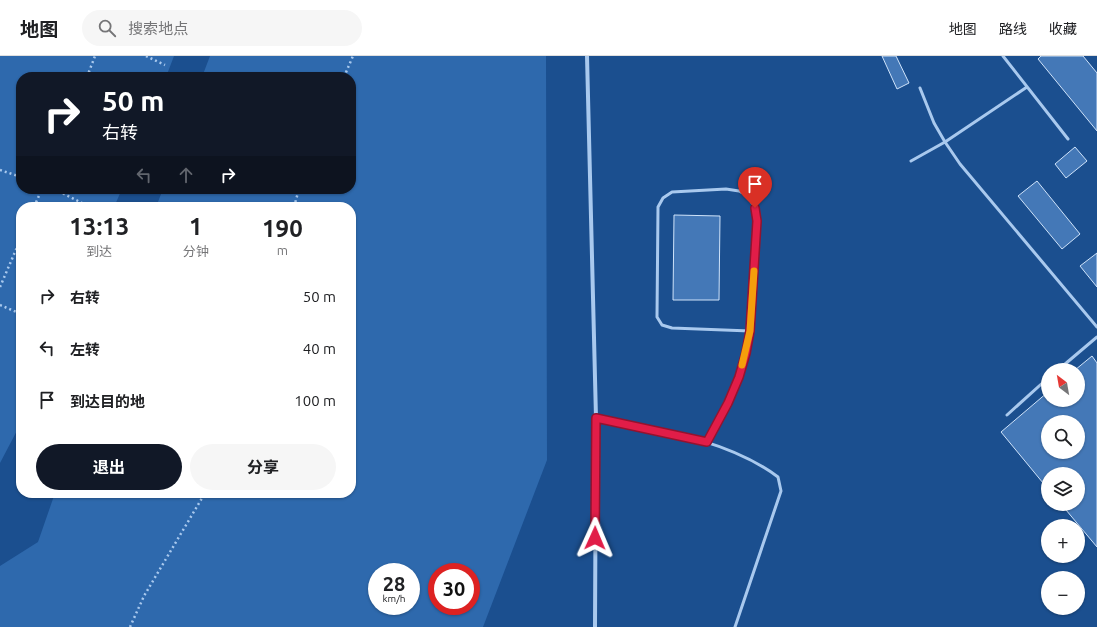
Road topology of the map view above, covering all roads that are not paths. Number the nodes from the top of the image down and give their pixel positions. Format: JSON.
{"nodes":[{"id":1,"x":587,"y":56,"type":"edge"},
{"id":2,"x":1003,"y":56,"type":"edge"},
{"id":3,"x":1027,"y":87,"type":"junction"},
{"id":4,"x":920,"y":88,"type":"dead end"},
{"id":5,"x":1068,"y":139,"type":"dead end"},
{"id":6,"x":945,"y":142,"type":"junction"},
{"id":7,"x":912,"y":161,"type":"dead end"},
{"id":8,"x":1097,"y":327,"type":"edge"},
{"id":9,"x":750,"y":331,"type":"junction"},
{"id":10,"x":1097,"y":337,"type":"edge"},
{"id":11,"x":1066,"y":363,"type":"edge"},
{"id":12,"x":1041,"y":384,"type":"edge"},
{"id":13,"x":1007,"y":415,"type":"dead end"},
{"id":14,"x":596,"y":418,"type":"junction"},
{"id":15,"x":707,"y":442,"type":"junction"},
{"id":16,"x":595,"y":627,"type":"edge"},
{"id":17,"x":734,"y":627,"type":"edge"}],
"edges":[{"from":1,"to":14,"type":"street"},
{"from":2,"to":3,"type":"lane"},
{"from":3,"to":5,"type":"lane"},
{"from":3,"to":6,"type":"lane"},
{"from":4,"to":6,"type":"lane"},
{"from":6,"to":7,"type":"lane"},
{"from":6,"to":8,"type":"lane"},
{"from":9,"to":9,"type":"lane"},
{"from":9,"to":15,"type":"lane"},
{"from":10,"to":11,"type":"lane"},
{"from":12,"to":13,"type":"lane"},
{"from":14,"to":15,"type":"lane"},
{"from":14,"to":16,"type":"street"},
{"from":15,"to":17,"type":"lane"}]}
